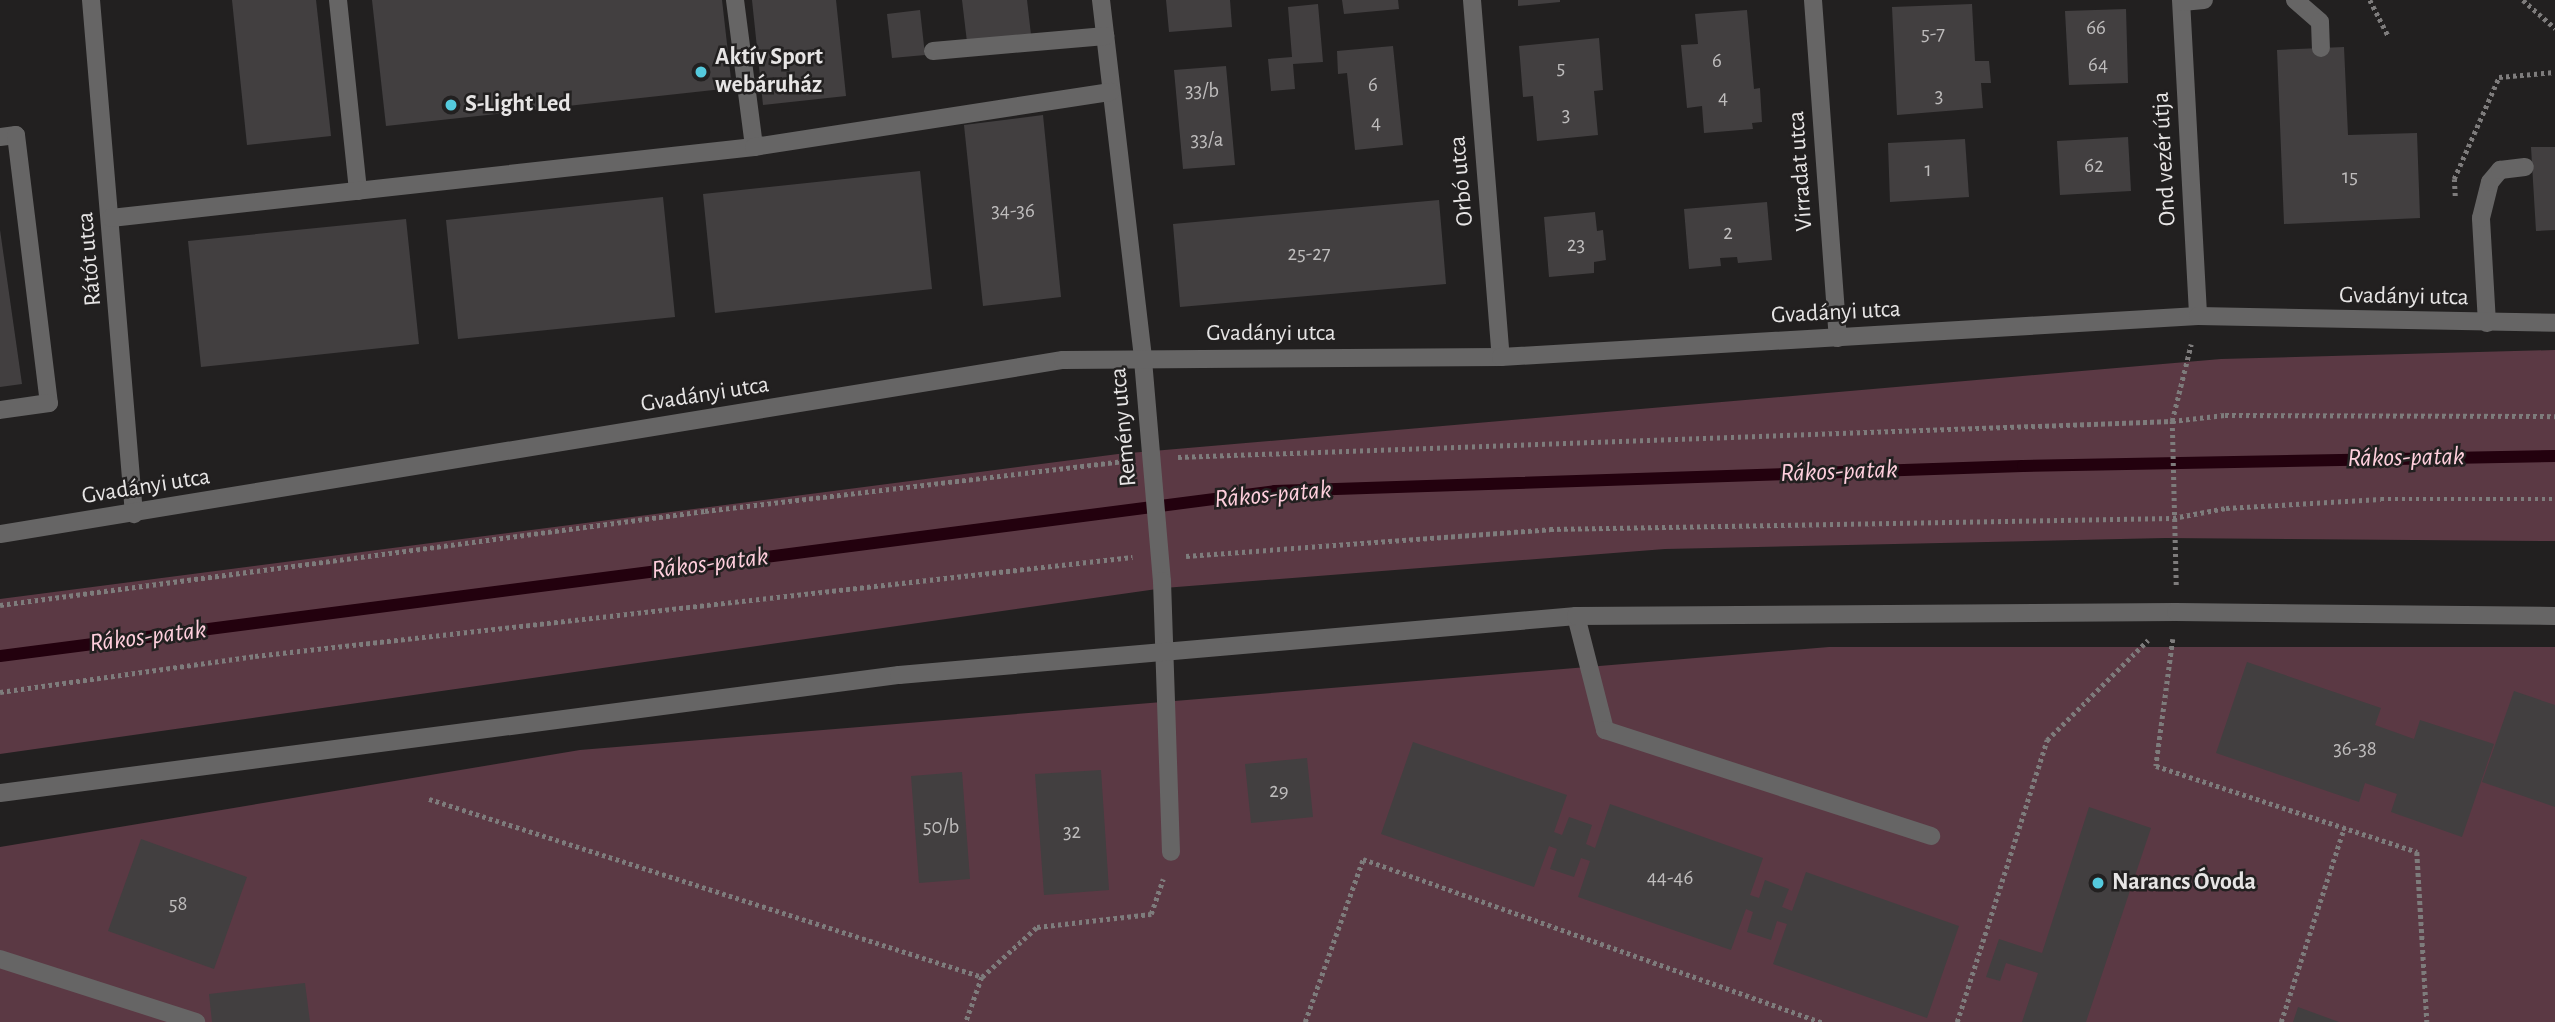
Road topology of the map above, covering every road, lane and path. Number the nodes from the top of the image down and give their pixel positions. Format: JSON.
{"nodes":[{"id":1,"x":91,"y":0,"type":"edge"},
{"id":2,"x":338,"y":0,"type":"edge"},
{"id":3,"x":735,"y":0,"type":"edge"},
{"id":4,"x":1101,"y":0,"type":"edge"},
{"id":5,"x":1472,"y":0,"type":"edge"},
{"id":6,"x":1813,"y":0,"type":"edge"},
{"id":7,"x":2204,"y":0,"type":"edge"},
{"id":8,"x":2295,"y":0,"type":"edge"},
{"id":9,"x":2370,"y":0,"type":"edge"},
{"id":10,"x":2523,"y":0,"type":"edge"},
{"id":11,"x":2181,"y":1,"type":"edge"},
{"id":12,"x":2555,"y":28,"type":"edge"},
{"id":13,"x":2388,"y":35,"type":"dead end"},
{"id":14,"x":1105,"y":36,"type":"junction"},
{"id":15,"x":2321,"y":48,"type":"dead end"},
{"id":16,"x":933,"y":51,"type":"dead end"},
{"id":17,"x":2555,"y":72,"type":"edge"},
{"id":18,"x":1111,"y":92,"type":"junction"},
{"id":19,"x":0,"y":137,"type":"edge"},
{"id":20,"x":754,"y":147,"type":"junction"},
{"id":21,"x":2525,"y":167,"type":"dead end"},
{"id":22,"x":358,"y":191,"type":"junction"},
{"id":23,"x":111,"y":218,"type":"junction"},
{"id":24,"x":2481,"y":218,"type":"junction"},
{"id":25,"x":2198,"y":316,"type":"junction"},
{"id":26,"x":2487,"y":323,"type":"junction"},
{"id":27,"x":2555,"y":323,"type":"edge"},
{"id":28,"x":1839,"y":338,"type":"junction"},
{"id":29,"x":1501,"y":357,"type":"junction"},
{"id":30,"x":1143,"y":360,"type":"junction"},
{"id":31,"x":0,"y":410,"type":"edge"},
{"id":32,"x":2555,"y":416,"type":"edge"},
{"id":33,"x":2172,"y":421,"type":"junction"},
{"id":34,"x":1151,"y":456,"type":"junction"},
{"id":35,"x":2555,"y":499,"type":"edge"},
{"id":36,"x":134,"y":514,"type":"junction"},
{"id":37,"x":2173,"y":518,"type":"junction"},
{"id":38,"x":0,"y":534,"type":"edge"},
{"id":39,"x":1159,"y":553,"type":"junction"},
{"id":40,"x":0,"y":606,"type":"edge"},
{"id":41,"x":2176,"y":612,"type":"junction"},
{"id":42,"x":1576,"y":615,"type":"junction"},
{"id":43,"x":2555,"y":616,"type":"edge"},
{"id":44,"x":1168,"y":653,"type":"junction"},
{"id":45,"x":0,"y":692,"type":"edge"},
{"id":46,"x":0,"y":793,"type":"edge"},
{"id":47,"x":429,"y":799,"type":"dead end"},
{"id":48,"x":2344,"y":828,"type":"junction"},
{"id":49,"x":1931,"y":836,"type":"dead end"},
{"id":50,"x":1171,"y":852,"type":"joint"},
{"id":51,"x":0,"y":959,"type":"edge"},
{"id":52,"x":982,"y":977,"type":"junction"},
{"id":53,"x":196,"y":1022,"type":"edge"},
{"id":54,"x":966,"y":1022,"type":"edge"},
{"id":55,"x":1305,"y":1022,"type":"edge"},
{"id":56,"x":1822,"y":1022,"type":"edge"},
{"id":57,"x":1957,"y":1022,"type":"edge"},
{"id":58,"x":2281,"y":1022,"type":"edge"},
{"id":59,"x":2427,"y":1022,"type":"edge"}],
"edges":[{"from":1,"to":23,"type":"street","name":"Rátót utca"},
{"from":2,"to":22,"type":"street"},
{"from":3,"to":20,"type":"street"},
{"from":4,"to":14,"type":"street","name":"Remény utca"},
{"from":5,"to":29,"type":"street","name":"Orbó utca"},
{"from":6,"to":28,"type":"street","name":"Virradat utca"},
{"from":7,"to":11,"type":"street"},
{"from":8,"to":15,"type":"street"},
{"from":9,"to":13,"type":"path"},
{"from":10,"to":12,"type":"path"},
{"from":11,"to":25,"type":"street","name":"Ond vezér útja"},
{"from":14,"to":16,"type":"street"},
{"from":14,"to":18,"type":"street","name":"Remény utca"},
{"from":17,"to":24,"type":"path"},
{"from":18,"to":20,"type":"street"},
{"from":18,"to":30,"type":"street","name":"Remény utca"},
{"from":19,"to":31,"type":"street"},
{"from":20,"to":22,"type":"street"},
{"from":21,"to":24,"type":"street"},
{"from":22,"to":23,"type":"street"},
{"from":23,"to":36,"type":"street","name":"Rátót utca"},
{"from":24,"to":26,"type":"street"},
{"from":25,"to":26,"type":"street","name":"Gvadányi utca"},
{"from":25,"to":28,"type":"street","name":"Gvadányi utca"},
{"from":25,"to":33,"type":"path"},
{"from":26,"to":27,"type":"street","name":"Gvadányi utca"},
{"from":28,"to":29,"type":"street","name":"Gvadányi utca"},
{"from":29,"to":30,"type":"street","name":"Gvadányi utca"},
{"from":30,"to":34,"type":"street","name":"Remény utca"},
{"from":30,"to":36,"type":"street","name":"Gvadányi utca"},
{"from":32,"to":33,"type":"path"},
{"from":33,"to":34,"type":"path"},
{"from":33,"to":37,"type":"path"},
{"from":34,"to":39,"type":"street","name":"Remény utca"},
{"from":34,"to":40,"type":"path"},
{"from":35,"to":37,"type":"path"},
{"from":36,"to":38,"type":"street","name":"Gvadányi utca"},
{"from":37,"to":39,"type":"path"},
{"from":37,"to":41,"type":"path"},
{"from":39,"to":44,"type":"street","name":"Remény utca"},
{"from":39,"to":45,"type":"path"},
{"from":41,"to":42,"type":"street"},
{"from":41,"to":43,"type":"street"},
{"from":41,"to":48,"type":"path"},
{"from":41,"to":57,"type":"path"},
{"from":42,"to":44,"type":"street"},
{"from":42,"to":49,"type":"street"},
{"from":44,"to":46,"type":"street"},
{"from":44,"to":50,"type":"street","name":"Remény utca"},
{"from":47,"to":52,"type":"path"},
{"from":48,"to":58,"type":"path"},
{"from":48,"to":59,"type":"path"},
{"from":50,"to":52,"type":"path"},
{"from":51,"to":53,"type":"street"},
{"from":52,"to":54,"type":"path"},
{"from":55,"to":56,"type":"path"}]}
